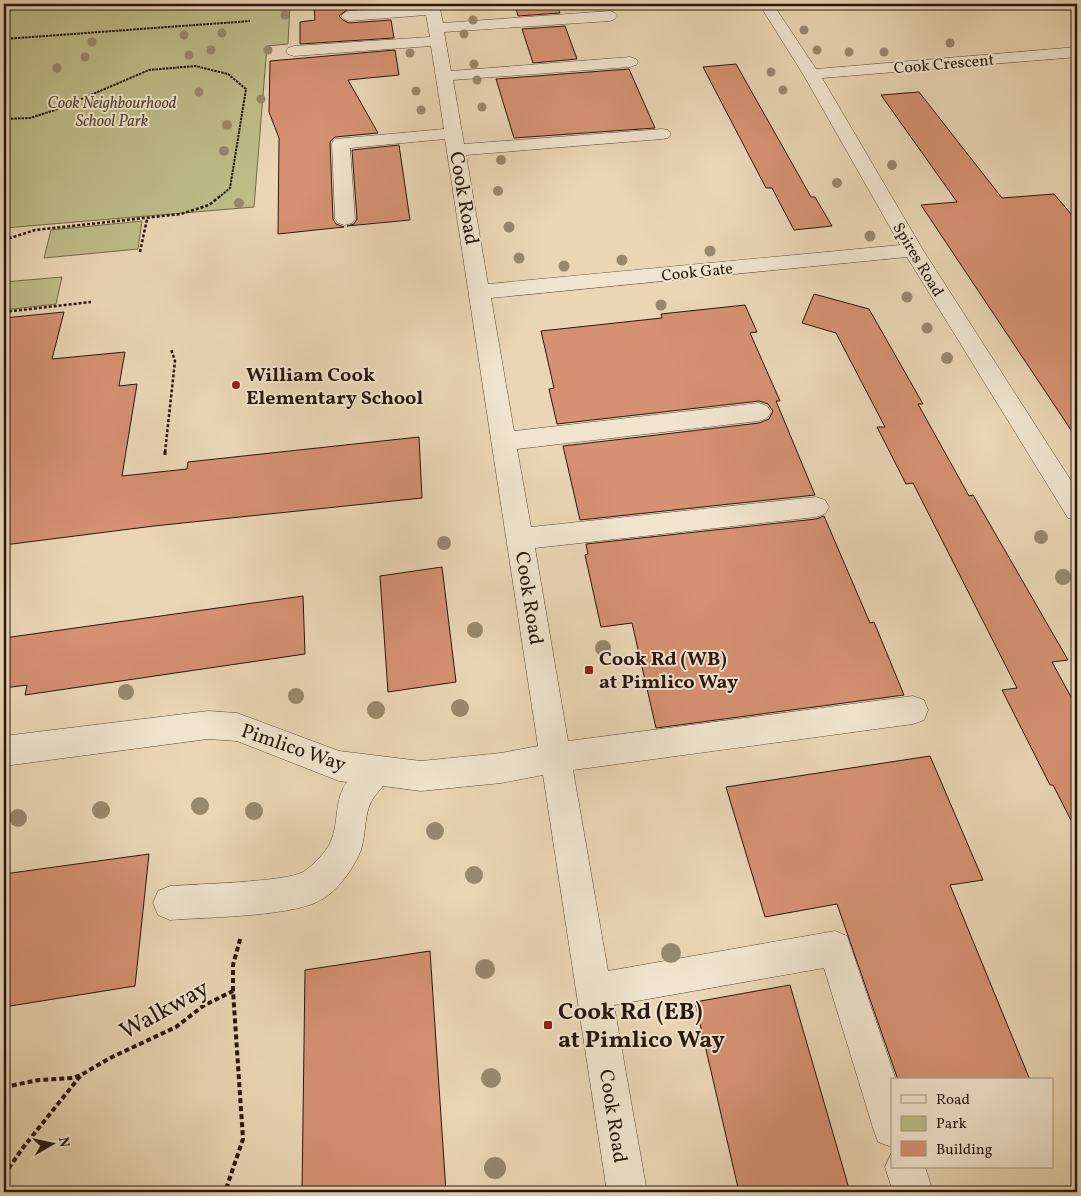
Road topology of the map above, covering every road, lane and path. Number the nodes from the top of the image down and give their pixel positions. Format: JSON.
{"nodes":[{"id":1,"x":766,"y":4,"type":"edge"},
{"id":2,"x":433,"y":7,"type":"edge"},
{"id":3,"x":349,"y":16,"type":"dead end"},
{"id":4,"x":610,"y":16,"type":"dead end"},
{"id":5,"x":250,"y":21,"type":"dead end"},
{"id":6,"x":437,"y":34,"type":"junction"},
{"id":7,"x":4,"y":39,"type":"edge"},
{"id":8,"x":294,"y":51,"type":"dead end"},
{"id":9,"x":1077,"y":52,"type":"edge"},
{"id":10,"x":630,"y":62,"type":"dead end"},
{"id":11,"x":811,"y":74,"type":"junction"},
{"id":12,"x":444,"y":76,"type":"junction"},
{"id":13,"x":4,"y":119,"type":"edge"},
{"id":14,"x":662,"y":134,"type":"dead end"},
{"id":15,"x":455,"y":142,"type":"junction"},
{"id":16,"x":147,"y":218,"type":"junction"},
{"id":17,"x":345,"y":219,"type":"dead end"},
{"id":18,"x":4,"y":240,"type":"edge"},
{"id":19,"x":913,"y":250,"type":"junction"},
{"id":20,"x":140,"y":252,"type":"dead end"},
{"id":21,"x":480,"y":292,"type":"junction"},
{"id":22,"x":91,"y":302,"type":"dead end"},
{"id":23,"x":4,"y":312,"type":"edge"},
{"id":24,"x":171,"y":349,"type":"dead end"},
{"id":25,"x":759,"y":412,"type":"dead end"},
{"id":26,"x":505,"y":440,"type":"junction"},
{"id":27,"x":165,"y":455,"type":"dead end"},
{"id":28,"x":1071,"y":488,"type":"edge"},
{"id":29,"x":816,"y":507,"type":"dead end"},
{"id":30,"x":1077,"y":511,"type":"edge"},
{"id":31,"x":521,"y":539,"type":"junction"},
{"id":32,"x":913,"y":710,"type":"dead end"},
{"id":33,"x":4,"y":751,"type":"edge"},
{"id":34,"x":555,"y":758,"type":"junction"},
{"id":35,"x":375,"y":771,"type":"junction"},
{"id":36,"x":279,"y":894,"type":"junction"},
{"id":37,"x":170,"y":903,"type":"dead end"},
{"id":38,"x":232,"y":991,"type":"junction"},
{"id":39,"x":594,"y":991,"type":"junction"},
{"id":40,"x":81,"y":1074,"type":"junction"},
{"id":41,"x":4,"y":1087,"type":"edge"},
{"id":42,"x":891,"y":1125,"type":"edge"},
{"id":43,"x":905,"y":1168,"type":"edge"},
{"id":44,"x":4,"y":1175,"type":"edge"},
{"id":45,"x":225,"y":1192,"type":"edge"},
{"id":46,"x":627,"y":1192,"type":"edge"},
{"id":47,"x":913,"y":1192,"type":"edge"}],
"edges":[{"from":1,"to":11,"type":"street","name":"Spires Road"},
{"from":2,"to":3,"type":"street"},
{"from":2,"to":6,"type":"street","name":"Cook Road"},
{"from":4,"to":6,"type":"street"},
{"from":5,"to":7,"type":"path"},
{"from":6,"to":8,"type":"street"},
{"from":6,"to":12,"type":"street","name":"Cook Road"},
{"from":9,"to":11,"type":"street","name":"Cook Crescent"},
{"from":10,"to":12,"type":"street"},
{"from":11,"to":19,"type":"street","name":"Spires Road"},
{"from":12,"to":15,"type":"street","name":"Cook Road"},
{"from":13,"to":16,"type":"path"},
{"from":14,"to":15,"type":"street"},
{"from":15,"to":17,"type":"street"},
{"from":15,"to":21,"type":"street","name":"Cook Road"},
{"from":16,"to":18,"type":"path"},
{"from":16,"to":20,"type":"path"},
{"from":19,"to":21,"type":"street","name":"Cook Gate"},
{"from":19,"to":28,"type":"street","name":"Spires Road"},
{"from":21,"to":26,"type":"street","name":"Cook Road"},
{"from":22,"to":23,"type":"path"},
{"from":24,"to":27,"type":"path"},
{"from":25,"to":26,"type":"street"},
{"from":26,"to":31,"type":"street","name":"Cook Road"},
{"from":28,"to":30,"type":"street","name":"Spires Road"},
{"from":29,"to":31,"type":"street"},
{"from":31,"to":34,"type":"street","name":"Cook Road"},
{"from":32,"to":34,"type":"street","name":"Pimlico Way"},
{"from":33,"to":35,"type":"street","name":"Pimlico Way"},
{"from":34,"to":35,"type":"street","name":"Pimlico Way"},
{"from":34,"to":39,"type":"street","name":"Cook Road"},
{"from":35,"to":36,"type":"street"},
{"from":36,"to":37,"type":"street"},
{"from":36,"to":38,"type":"path"},
{"from":38,"to":40,"type":"path","name":"Walkway"},
{"from":38,"to":45,"type":"path","name":"Walkway"},
{"from":39,"to":42,"type":"street"},
{"from":39,"to":46,"type":"street","name":"Cook Road"},
{"from":40,"to":41,"type":"path","name":"Walkway"},
{"from":40,"to":44,"type":"path"},
{"from":43,"to":47,"type":"street"}]}
